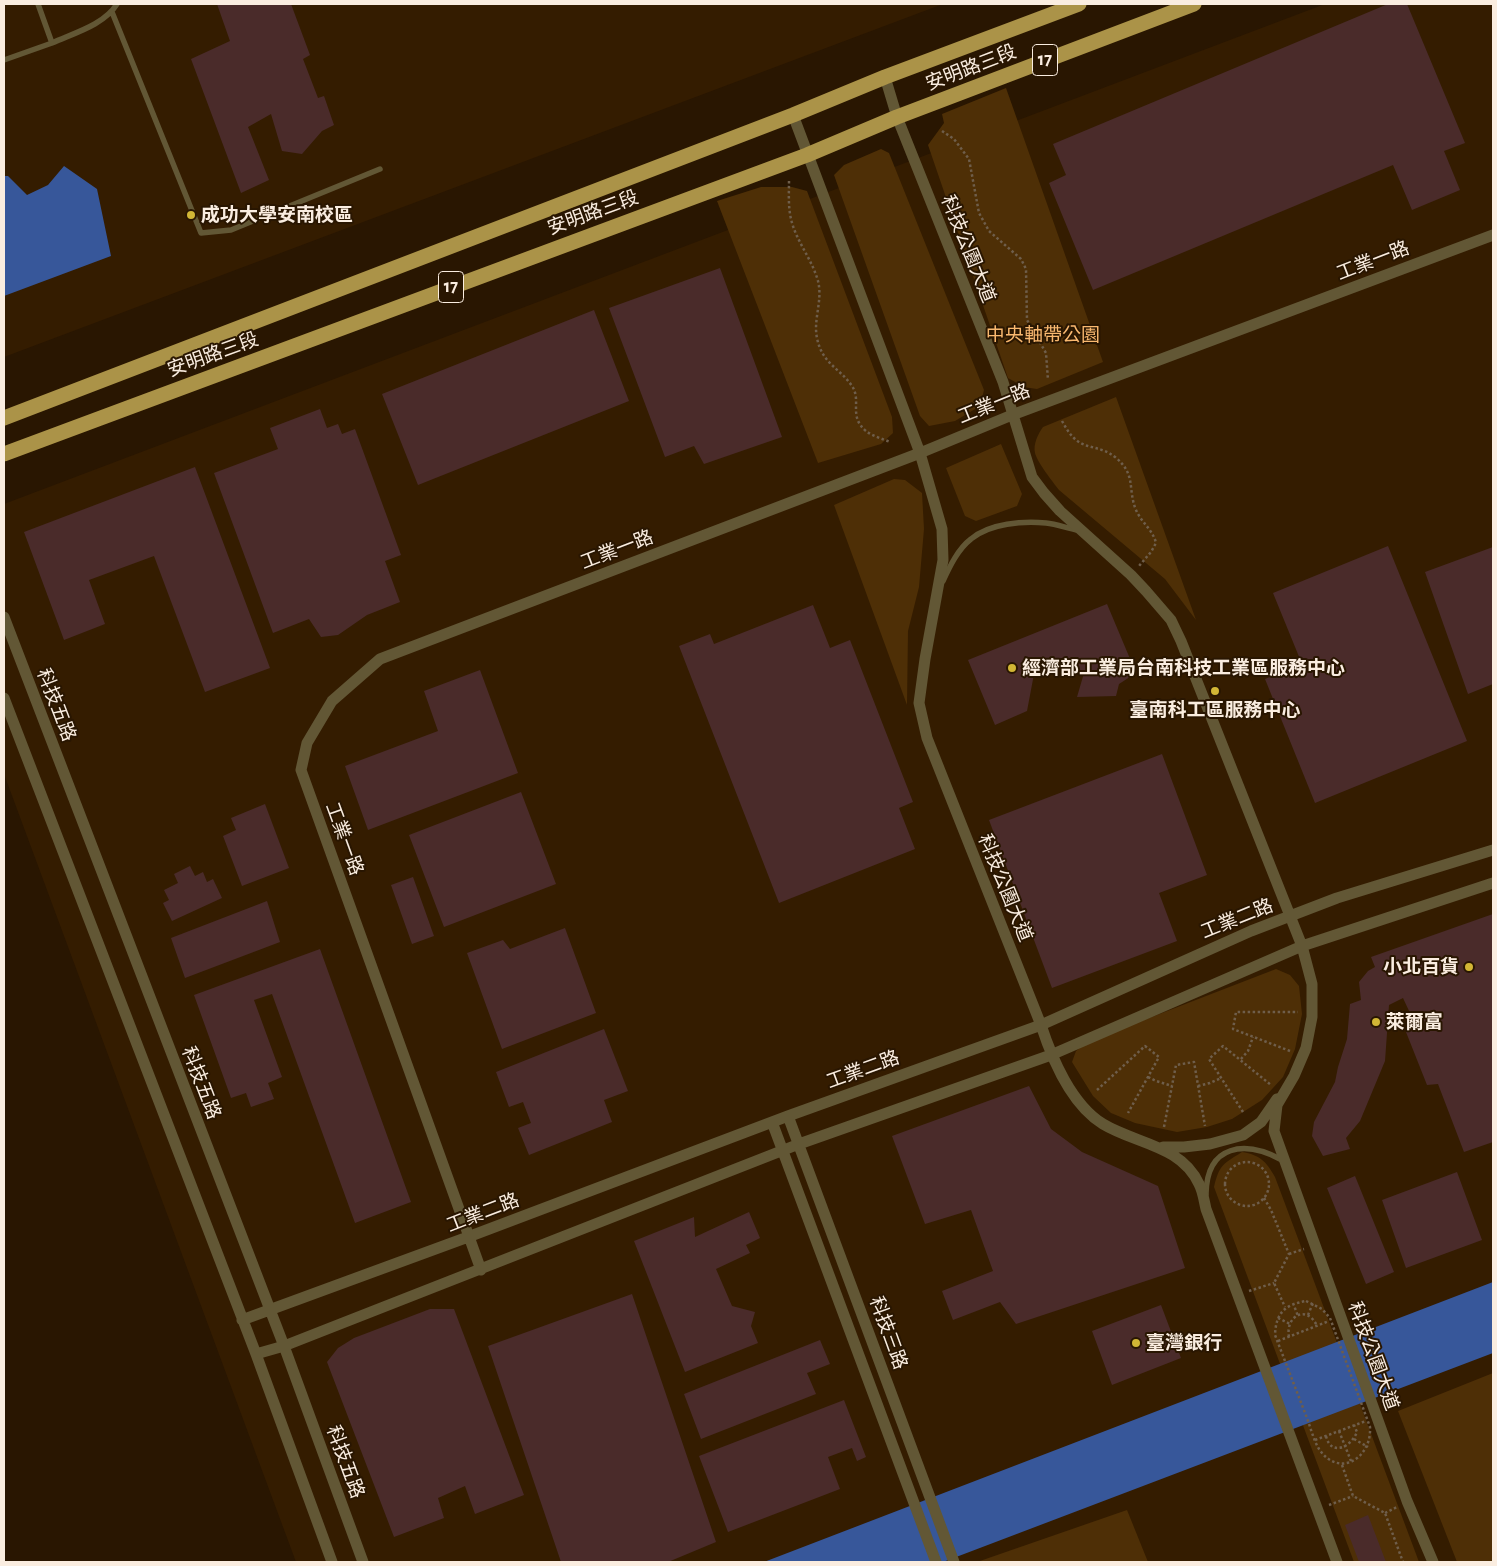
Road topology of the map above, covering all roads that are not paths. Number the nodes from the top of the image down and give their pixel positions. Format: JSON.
{"nodes":[{"id":1,"x":38,"y":4,"type":"edge"},
{"id":2,"x":118,"y":4,"type":"edge"},
{"id":3,"x":1079,"y":4,"type":"edge"},
{"id":4,"x":1194,"y":4,"type":"edge"},
{"id":5,"x":112,"y":12,"type":"junction"},
{"id":6,"x":52,"y":43,"type":"junction"},
{"id":7,"x":4,"y":60,"type":"edge"},
{"id":8,"x":885,"y":77,"type":"junction"},
{"id":9,"x":793,"y":115,"type":"junction"},
{"id":10,"x":897,"y":117,"type":"junction"},
{"id":11,"x":807,"y":155,"type":"junction"},
{"id":12,"x":380,"y":170,"type":"dead end"},
{"id":13,"x":1493,"y":235,"type":"edge"},
{"id":14,"x":1012,"y":415,"type":"junction"},
{"id":15,"x":4,"y":418,"type":"edge"},
{"id":16,"x":920,"y":453,"type":"junction"},
{"id":17,"x":4,"y":454,"type":"edge"},
{"id":18,"x":1084,"y":532,"type":"junction"},
{"id":19,"x":938,"y":590,"type":"junction"},
{"id":20,"x":4,"y":617,"type":"edge"},
{"id":21,"x":4,"y":698,"type":"edge"},
{"id":22,"x":1493,"y":850,"type":"edge"},
{"id":23,"x":1493,"y":882,"type":"edge"},
{"id":24,"x":1290,"y":916,"type":"junction"},
{"id":25,"x":1302,"y":946,"type":"junction"},
{"id":26,"x":1041,"y":1025,"type":"junction"},
{"id":27,"x":1051,"y":1055,"type":"junction"},
{"id":28,"x":1294,"y":1076,"type":"junction"},
{"id":29,"x":788,"y":1116,"type":"junction"},
{"id":30,"x":772,"y":1122,"type":"junction"},
{"id":31,"x":799,"y":1144,"type":"junction"},
{"id":32,"x":1158,"y":1148,"type":"junction"},
{"id":33,"x":783,"y":1151,"type":"junction"},
{"id":34,"x":1284,"y":1160,"type":"junction"},
{"id":35,"x":1206,"y":1210,"type":"junction"},
{"id":36,"x":468,"y":1237,"type":"junction"},
{"id":37,"x":480,"y":1270,"type":"junction"},
{"id":38,"x":270,"y":1311,"type":"junction"},
{"id":39,"x":242,"y":1320,"type":"junction"},
{"id":40,"x":284,"y":1346,"type":"junction"},
{"id":41,"x":256,"y":1354,"type":"junction"},
{"id":42,"x":332,"y":1562,"type":"edge"},
{"id":43,"x":363,"y":1562,"type":"edge"},
{"id":44,"x":936,"y":1562,"type":"edge"},
{"id":45,"x":954,"y":1562,"type":"edge"},
{"id":46,"x":1337,"y":1562,"type":"edge"},
{"id":47,"x":1433,"y":1562,"type":"edge"}],
"edges":[{"from":1,"to":6,"type":"lane"},
{"from":2,"to":5,"type":"lane"},
{"from":3,"to":8,"type":"main road","name":"安明路三段","number":"17"},
{"from":4,"to":10,"type":"main road","name":"安明路三段","number":"17"},
{"from":5,"to":6,"type":"lane"},
{"from":5,"to":12,"type":"lane"},
{"from":6,"to":7,"type":"lane"},
{"from":8,"to":9,"type":"main road","name":"安明路三段","number":"17"},
{"from":8,"to":10,"type":"street","name":"科技公園大道"},
{"from":9,"to":11,"type":"street","name":"科技公園大道"},
{"from":9,"to":15,"type":"main road","name":"安明路三段","number":"17"},
{"from":10,"to":11,"type":"main road","name":"安明路三段","number":"17"},
{"from":10,"to":14,"type":"street","name":"科技公園大道"},
{"from":11,"to":16,"type":"street","name":"科技公園大道"},
{"from":11,"to":17,"type":"main road","name":"安明路三段","number":"17"},
{"from":13,"to":14,"type":"street","name":"工業一路"},
{"from":14,"to":16,"type":"street","name":"工業一路"},
{"from":14,"to":18,"type":"street","name":"科技公園大道"},
{"from":16,"to":19,"type":"street","name":"科技公園大道"},
{"from":16,"to":36,"type":"street","name":"工業一路"},
{"from":18,"to":19,"type":"lane","name":"科技公園大道"},
{"from":18,"to":24,"type":"street","name":"科技公園大道"},
{"from":19,"to":26,"type":"street","name":"科技公園大道"},
{"from":20,"to":38,"type":"street","name":"科技五路"},
{"from":21,"to":39,"type":"street"},
{"from":22,"to":24,"type":"street","name":"工業二路"},
{"from":23,"to":25,"type":"street"},
{"from":24,"to":25,"type":"street","name":"科技公園大道"},
{"from":24,"to":26,"type":"street","name":"工業二路"},
{"from":25,"to":27,"type":"street"},
{"from":25,"to":28,"type":"street","name":"科技公園大道"},
{"from":26,"to":27,"type":"street","name":"科技公園大道"},
{"from":26,"to":29,"type":"street","name":"工業二路"},
{"from":27,"to":31,"type":"street"},
{"from":27,"to":32,"type":"street","name":"科技公園大道"},
{"from":28,"to":32,"type":"street","name":"科技公園大道"},
{"from":28,"to":34,"type":"street","name":"科技公園大道"},
{"from":29,"to":30,"type":"street","name":"工業二路"},
{"from":29,"to":31,"type":"street","name":"科技三路"},
{"from":30,"to":33,"type":"street","name":"科技三路"},
{"from":30,"to":36,"type":"street","name":"工業二路"},
{"from":31,"to":33,"type":"street"},
{"from":31,"to":45,"type":"street","name":"科技三路"},
{"from":32,"to":35,"type":"street","name":"科技公園大道"},
{"from":33,"to":37,"type":"street"},
{"from":33,"to":44,"type":"street","name":"科技三路"},
{"from":34,"to":35,"type":"lane","name":"科技公園大道"},
{"from":34,"to":47,"type":"street","name":"科技公園大道"},
{"from":35,"to":46,"type":"street","name":"科技公園大道"},
{"from":36,"to":37,"type":"street","name":"工業一路"},
{"from":36,"to":38,"type":"street","name":"工業二路"},
{"from":37,"to":40,"type":"street"},
{"from":38,"to":39,"type":"street","name":"工業二路"},
{"from":38,"to":40,"type":"street","name":"科技五路"},
{"from":39,"to":41,"type":"street"},
{"from":40,"to":41,"type":"street"},
{"from":40,"to":43,"type":"street","name":"科技五路"},
{"from":41,"to":42,"type":"street"}]}
